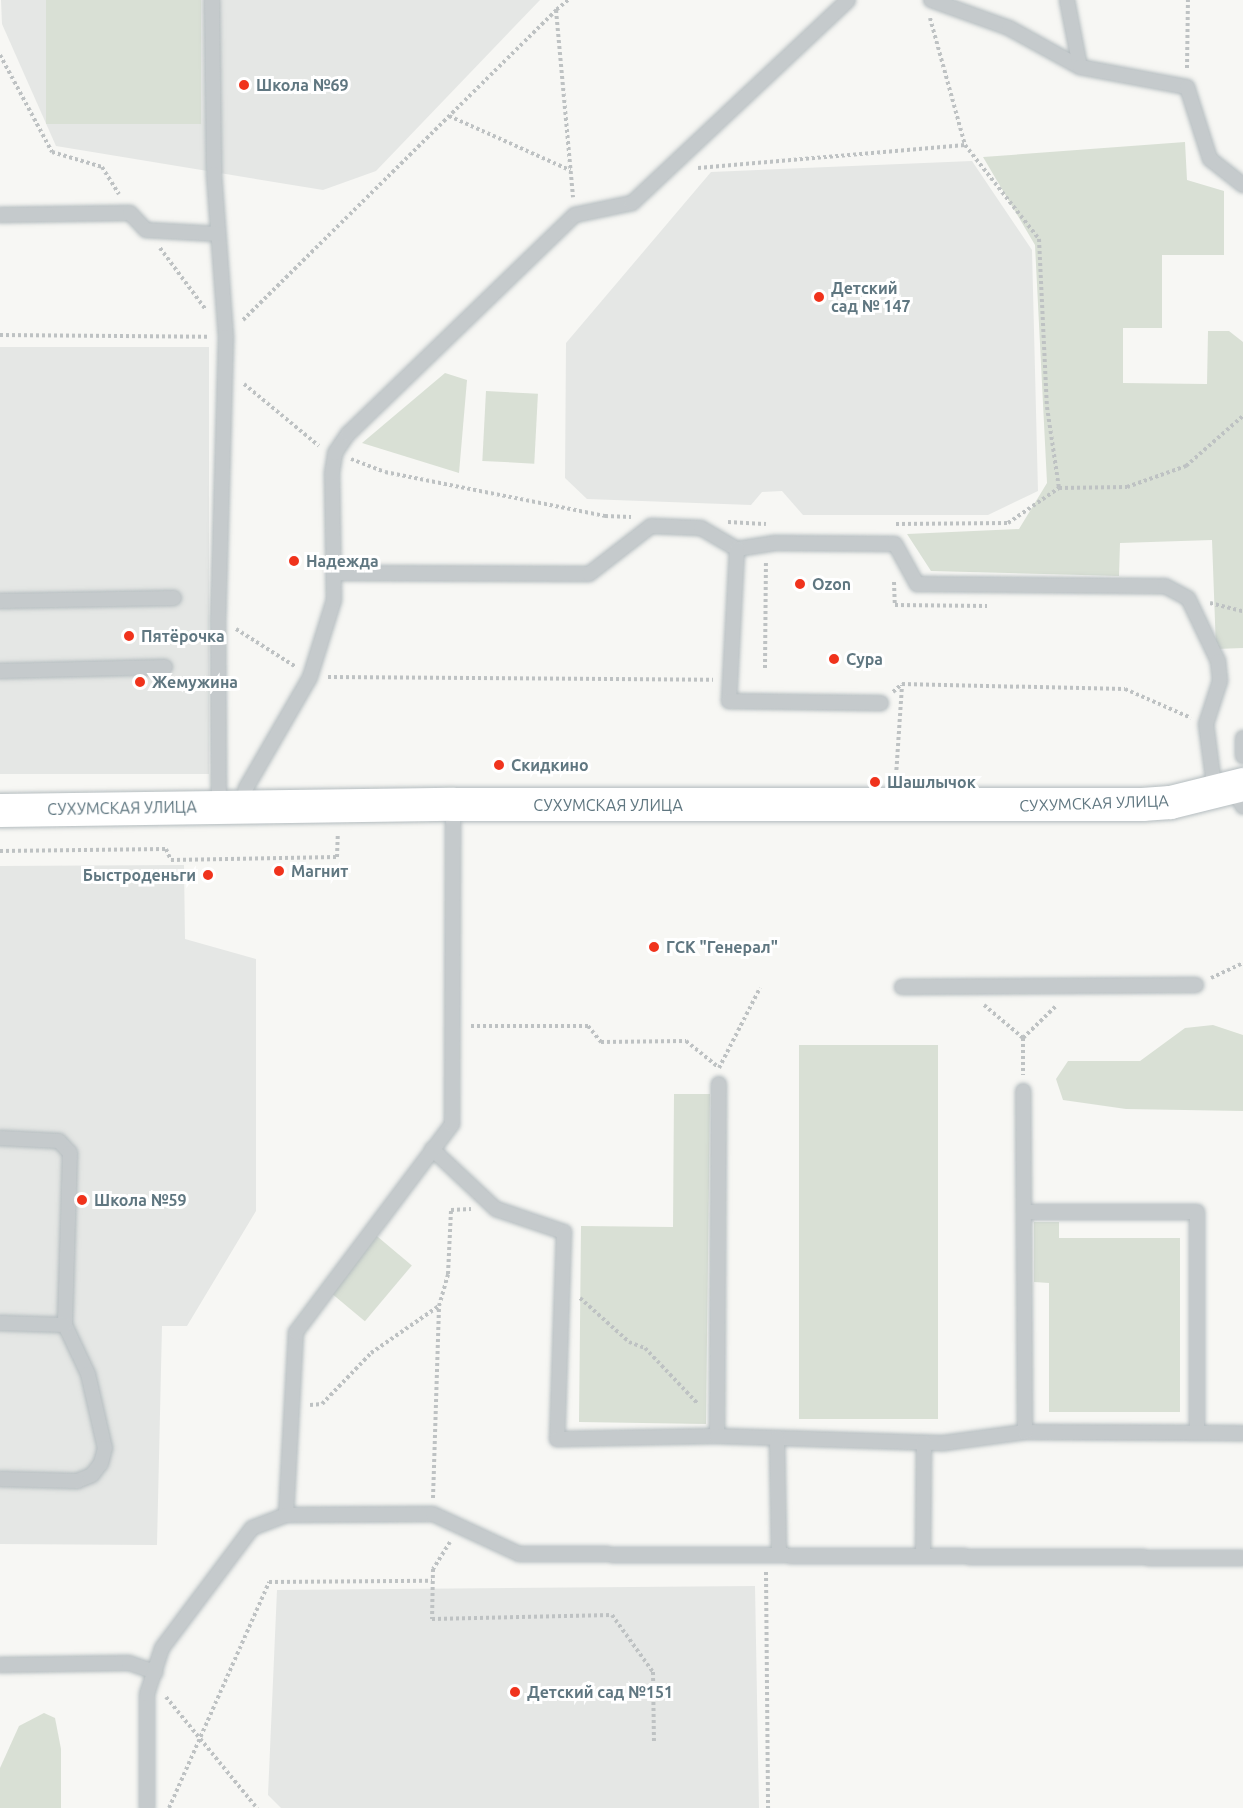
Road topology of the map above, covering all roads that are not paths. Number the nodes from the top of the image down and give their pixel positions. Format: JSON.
{"nodes":[{"id":1,"x":212,"y":0,"type":"edge"},
{"id":2,"x":848,"y":0,"type":"edge"},
{"id":3,"x":1067,"y":0,"type":"edge"},
{"id":4,"x":929,"y":6,"type":"edge"},
{"id":5,"x":1080,"y":67,"type":"junction"},
{"id":6,"x":1243,"y":185,"type":"edge"},
{"id":7,"x":0,"y":214,"type":"edge"},
{"id":8,"x":218,"y":234,"type":"junction"},
{"id":9,"x":737,"y":549,"type":"junction"},
{"id":10,"x":335,"y":573,"type":"junction"},
{"id":11,"x":174,"y":598,"type":"dead end"},
{"id":12,"x":0,"y":601,"type":"edge"},
{"id":13,"x":165,"y":667,"type":"dead end"},
{"id":14,"x":0,"y":671,"type":"edge"},
{"id":15,"x":881,"y":703,"type":"road end"},
{"id":16,"x":1243,"y":738,"type":"edge"},
{"id":17,"x":1243,"y":756,"type":"edge"},
{"id":18,"x":1234,"y":793,"type":"edge"},
{"id":19,"x":453,"y":804,"type":"junction"},
{"id":20,"x":231,"y":807,"type":"junction"},
{"id":21,"x":0,"y":810,"type":"edge"},
{"id":22,"x":1196,"y":985,"type":"road end"},
{"id":23,"x":902,"y":987,"type":"dead end"},
{"id":24,"x":719,"y":1084,"type":"road end"},
{"id":25,"x":1023,"y":1091,"type":"road end"},
{"id":26,"x":0,"y":1138,"type":"edge"},
{"id":27,"x":432,"y":1149,"type":"junction"},
{"id":28,"x":1024,"y":1212,"type":"junction"},
{"id":29,"x":0,"y":1323,"type":"edge"},
{"id":30,"x":65,"y":1325,"type":"junction"},
{"id":31,"x":1025,"y":1432,"type":"junction"},
{"id":32,"x":1197,"y":1433,"type":"junction"},
{"id":33,"x":1243,"y":1434,"type":"edge"},
{"id":34,"x":717,"y":1436,"type":"junction"},
{"id":35,"x":777,"y":1438,"type":"junction"},
{"id":36,"x":924,"y":1443,"type":"junction"},
{"id":37,"x":0,"y":1479,"type":"edge"},
{"id":38,"x":286,"y":1515,"type":"junction"},
{"id":39,"x":773,"y":1556,"type":"junction"},
{"id":40,"x":923,"y":1556,"type":"junction"},
{"id":41,"x":1243,"y":1558,"type":"edge"},
{"id":42,"x":0,"y":1665,"type":"edge"},
{"id":43,"x":153,"y":1676,"type":"junction"},
{"id":44,"x":147,"y":1808,"type":"edge"}],
"edges":[{"from":1,"to":8,"type":"lane"},
{"from":2,"to":10,"type":"lane"},
{"from":3,"to":5,"type":"lane"},
{"from":4,"to":5,"type":"lane"},
{"from":5,"to":6,"type":"lane"},
{"from":7,"to":8,"type":"lane"},
{"from":8,"to":20,"type":"lane"},
{"from":9,"to":10,"type":"lane"},
{"from":9,"to":15,"type":"lane"},
{"from":9,"to":18,"type":"lane"},
{"from":10,"to":20,"type":"lane"},
{"from":11,"to":12,"type":"lane"},
{"from":13,"to":14,"type":"lane"},
{"from":16,"to":17,"type":"lane"},
{"from":18,"to":19,"type":"main road","name":"СУХУМСКАЯ УЛИЦА"},
{"from":19,"to":20,"type":"main road","name":"СУХУМСКАЯ УЛИЦА"},
{"from":19,"to":27,"type":"lane"},
{"from":20,"to":21,"type":"main road","name":"СУХУМСКАЯ УЛИЦА"},
{"from":22,"to":23,"type":"lane"},
{"from":24,"to":34,"type":"lane"},
{"from":25,"to":28,"type":"lane"},
{"from":26,"to":30,"type":"lane"},
{"from":27,"to":34,"type":"lane"},
{"from":27,"to":38,"type":"lane"},
{"from":28,"to":31,"type":"lane"},
{"from":28,"to":32,"type":"lane"},
{"from":29,"to":30,"type":"lane"},
{"from":30,"to":37,"type":"lane"},
{"from":31,"to":32,"type":"lane"},
{"from":31,"to":36,"type":"lane"},
{"from":32,"to":33,"type":"lane"},
{"from":34,"to":35,"type":"lane"},
{"from":35,"to":36,"type":"lane"},
{"from":35,"to":39,"type":"lane"},
{"from":36,"to":40,"type":"lane"},
{"from":38,"to":39,"type":"lane"},
{"from":38,"to":43,"type":"lane"},
{"from":39,"to":40,"type":"lane"},
{"from":40,"to":41,"type":"lane"},
{"from":42,"to":43,"type":"lane"},
{"from":43,"to":44,"type":"lane"}]}
